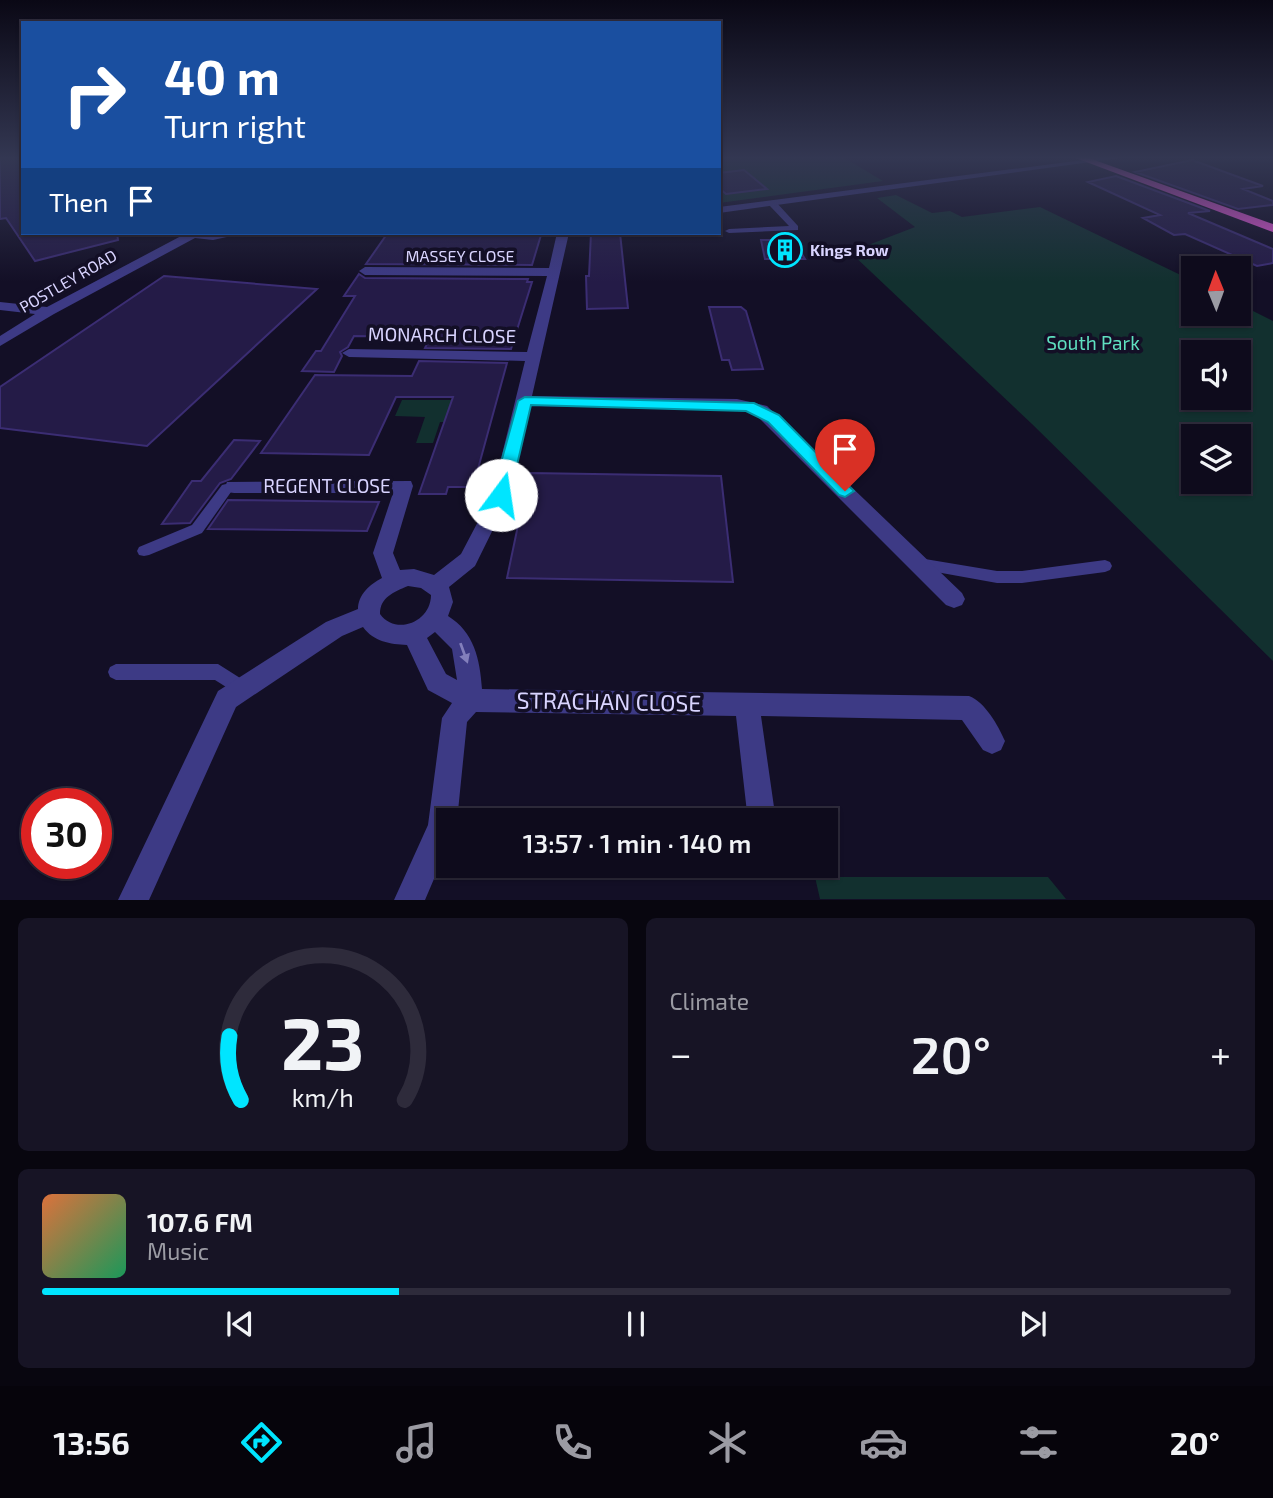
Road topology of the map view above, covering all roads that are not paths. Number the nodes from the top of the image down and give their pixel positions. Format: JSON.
{"nodes":[{"id":1,"x":811,"y":199,"type":"edge"},
{"id":2,"x":1193,"y":199,"type":"edge"},
{"id":3,"x":773,"y":204,"type":"junction"},
{"id":4,"x":721,"y":209,"type":"edge"},
{"id":5,"x":1273,"y":228,"type":"edge"},
{"id":6,"x":729,"y":231,"type":"dead end"},
{"id":7,"x":187,"y":235,"type":"edge"},
{"id":8,"x":197,"y":235,"type":"edge"},
{"id":9,"x":226,"y":235,"type":"edge"},
{"id":10,"x":563,"y":235,"type":"edge"},
{"id":11,"x":365,"y":271,"type":"dead end"},
{"id":12,"x":554,"y":272,"type":"junction"},
{"id":13,"x":0,"y":306,"type":"edge"},
{"id":14,"x":49,"y":311,"type":"junction"},
{"id":15,"x":0,"y":342,"type":"edge"},
{"id":16,"x":349,"y":353,"type":"dead end"},
{"id":17,"x":535,"y":357,"type":"junction"},
{"id":18,"x":525,"y":401,"type":"junction"},
{"id":19,"x":234,"y":487,"type":"joint"},
{"id":20,"x":144,"y":551,"type":"dead end"},
{"id":21,"x":919,"y":564,"type":"junction"},
{"id":22,"x":1105,"y":566,"type":"dead end"},
{"id":23,"x":394,"y":580,"type":"junction"},
{"id":24,"x":437,"y":585,"type":"junction"},
{"id":25,"x":954,"y":599,"type":"dead end"},
{"id":26,"x":368,"y":615,"type":"junction"},
{"id":27,"x":434,"y":619,"type":"junction"},
{"id":28,"x":413,"y":633,"type":"junction"},
{"id":29,"x":116,"y":672,"type":"dead end"},
{"id":30,"x":242,"y":689,"type":"junction"},
{"id":31,"x":470,"y":700,"type":"junction"},
{"id":32,"x":747,"y":705,"type":"junction"},
{"id":33,"x":992,"y":741,"type":"dead end"},
{"id":34,"x":760,"y":808,"type":"edge"},
{"id":35,"x":133,"y":900,"type":"edge"},
{"id":36,"x":410,"y":900,"type":"edge"}],
"edges":[{"from":1,"to":3,"type":"street"},
{"from":2,"to":5,"type":"highway"},
{"from":3,"to":4,"type":"street"},
{"from":3,"to":6,"type":"lane"},
{"from":7,"to":14,"type":"street","name":"POSTLEY ROAD"},
{"from":8,"to":9,"type":"street"},
{"from":10,"to":12,"type":"street"},
{"from":11,"to":12,"type":"street","name":"MASSEY CLOSE"},
{"from":12,"to":17,"type":"street"},
{"from":13,"to":14,"type":"street"},
{"from":14,"to":15,"type":"street","name":"POSTLEY ROAD"},
{"from":16,"to":17,"type":"street","name":"MONARCH CLOSE"},
{"from":17,"to":18,"type":"street"},
{"from":18,"to":21,"type":"street"},
{"from":18,"to":24,"type":"street"},
{"from":19,"to":20,"type":"lane"},
{"from":19,"to":23,"type":"street","name":"REGENT CLOSE"},
{"from":21,"to":22,"type":"lane"},
{"from":21,"to":25,"type":"street"},
{"from":23,"to":24,"type":"street"},
{"from":23,"to":26,"type":"street"},
{"from":24,"to":27,"type":"street"},
{"from":26,"to":28,"type":"street"},
{"from":26,"to":30,"type":"street"},
{"from":27,"to":28,"type":"street"},
{"from":27,"to":31,"type":"street","one_way":true},
{"from":28,"to":31,"type":"street","name":"STRACHAN CLOSE"},
{"from":29,"to":30,"type":"lane"},
{"from":30,"to":35,"type":"street"},
{"from":31,"to":32,"type":"street","name":"STRACHAN CLOSE"},
{"from":31,"to":36,"type":"street"},
{"from":32,"to":33,"type":"street","name":"STRACHAN CLOSE"},
{"from":32,"to":34,"type":"street"}]}
